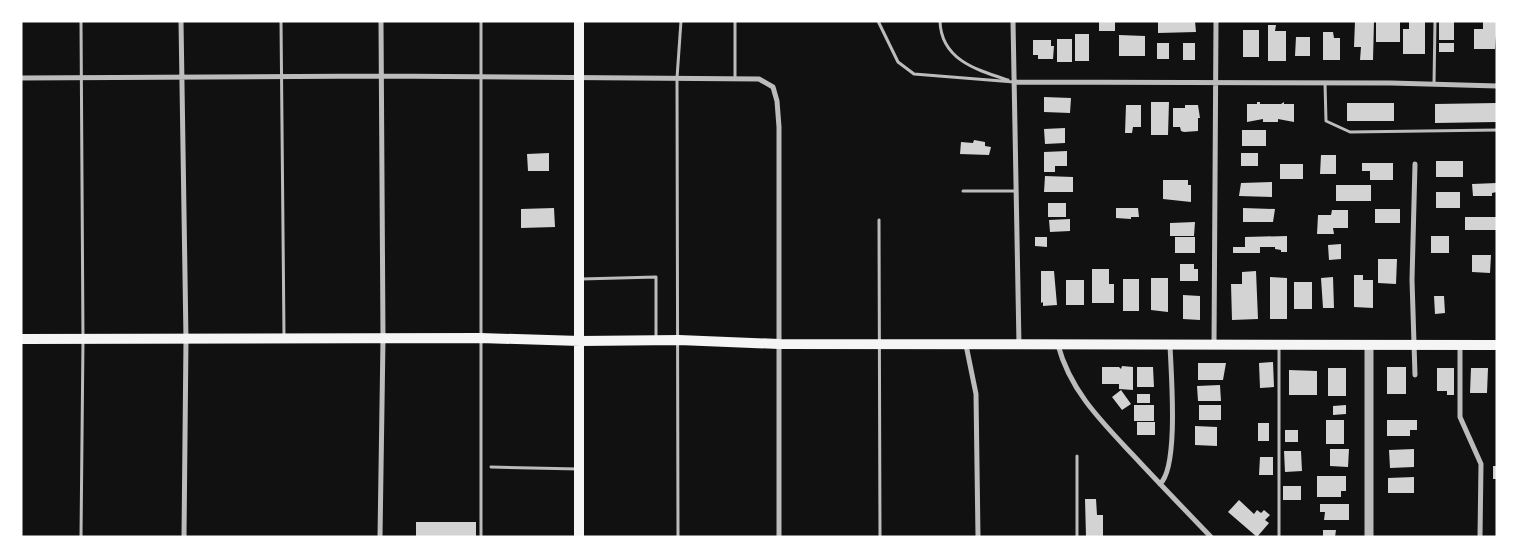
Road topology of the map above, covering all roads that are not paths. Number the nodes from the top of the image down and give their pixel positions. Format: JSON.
{"nodes":[{"id":1,"x":82,"y":21,"type":"edge"},
{"id":2,"x":181,"y":21,"type":"edge"},
{"id":3,"x":281,"y":21,"type":"edge"},
{"id":4,"x":381,"y":21,"type":"edge"},
{"id":5,"x":481,"y":21,"type":"edge"},
{"id":6,"x":579,"y":21,"type":"edge"},
{"id":7,"x":681,"y":21,"type":"edge"},
{"id":8,"x":735,"y":21,"type":"edge"},
{"id":9,"x":878,"y":21,"type":"edge"},
{"id":10,"x":940,"y":21,"type":"edge"},
{"id":11,"x":1013,"y":21,"type":"edge"},
{"id":12,"x":1216,"y":21,"type":"edge"},
{"id":13,"x":1435,"y":21,"type":"edge"},
{"id":14,"x":281,"y":76,"type":"junction"},
{"id":15,"x":381,"y":76,"type":"junction"},
{"id":16,"x":480,"y":76,"type":"junction"},
{"id":17,"x":181,"y":77,"type":"junction"},
{"id":18,"x":578,"y":77,"type":"junction"},
{"id":19,"x":21,"y":78,"type":"edge"},
{"id":20,"x":81,"y":78,"type":"junction"},
{"id":21,"x":677,"y":78,"type":"junction"},
{"id":22,"x":736,"y":79,"type":"junction"},
{"id":23,"x":1216,"y":81,"type":"junction"},
{"id":24,"x":1014,"y":82,"type":"junction"},
{"id":25,"x":1325,"y":84,"type":"junction"},
{"id":26,"x":1434,"y":84,"type":"junction"},
{"id":27,"x":1497,"y":86,"type":"edge"},
{"id":28,"x":1497,"y":130,"type":"edge"},
{"id":29,"x":1415,"y":164,"type":"dead end"},
{"id":30,"x":962,"y":191,"type":"dead end"},
{"id":31,"x":1015,"y":191,"type":"junction"},
{"id":32,"x":880,"y":220,"type":"dead end"},
{"id":33,"x":578,"y":279,"type":"junction"},
{"id":34,"x":480,"y":338,"type":"junction"},
{"id":35,"x":21,"y":339,"type":"edge"},
{"id":36,"x":186,"y":339,"type":"junction"},
{"id":37,"x":284,"y":339,"type":"junction"},
{"id":38,"x":383,"y":339,"type":"junction"},
{"id":39,"x":83,"y":340,"type":"junction"},
{"id":40,"x":679,"y":340,"type":"junction"},
{"id":41,"x":656,"y":341,"type":"junction"},
{"id":42,"x":580,"y":342,"type":"junction"},
{"id":43,"x":779,"y":344,"type":"junction"},
{"id":44,"x":879,"y":344,"type":"junction"},
{"id":45,"x":966,"y":345,"type":"junction"},
{"id":46,"x":1019,"y":345,"type":"junction"},
{"id":47,"x":1058,"y":345,"type":"junction"},
{"id":48,"x":1170,"y":345,"type":"junction"},
{"id":49,"x":1214,"y":345,"type":"junction"},
{"id":50,"x":1279,"y":345,"type":"junction"},
{"id":51,"x":1369,"y":345,"type":"junction"},
{"id":52,"x":1413,"y":345,"type":"junction"},
{"id":53,"x":1460,"y":346,"type":"junction"},
{"id":54,"x":1497,"y":346,"type":"edge"},
{"id":55,"x":1415,"y":375,"type":"dead end"},
{"id":56,"x":1077,"y":456,"type":"dead end"},
{"id":57,"x":491,"y":467,"type":"dead end"},
{"id":58,"x":578,"y":469,"type":"junction"},
{"id":59,"x":1160,"y":484,"type":"junction"},
{"id":60,"x":81,"y":537,"type":"edge"},
{"id":61,"x":184,"y":537,"type":"edge"},
{"id":62,"x":380,"y":537,"type":"edge"},
{"id":63,"x":481,"y":537,"type":"edge"},
{"id":64,"x":579,"y":537,"type":"edge"},
{"id":65,"x":678,"y":537,"type":"edge"},
{"id":66,"x":779,"y":537,"type":"edge"},
{"id":67,"x":880,"y":537,"type":"edge"},
{"id":68,"x":978,"y":537,"type":"edge"},
{"id":69,"x":1077,"y":537,"type":"edge"},
{"id":70,"x":1211,"y":537,"type":"edge"},
{"id":71,"x":1279,"y":537,"type":"edge"},
{"id":72,"x":1369,"y":537,"type":"edge"},
{"id":73,"x":1480,"y":537,"type":"edge"}],
"edges":[{"from":1,"to":20,"type":"lane"},
{"from":2,"to":17,"type":"street"},
{"from":3,"to":14,"type":"lane"},
{"from":4,"to":15,"type":"street"},
{"from":5,"to":16,"type":"lane"},
{"from":6,"to":18,"type":"main road"},
{"from":7,"to":21,"type":"lane"},
{"from":8,"to":22,"type":"lane"},
{"from":9,"to":24,"type":"lane"},
{"from":10,"to":24,"type":"lane"},
{"from":11,"to":24,"type":"street"},
{"from":12,"to":23,"type":"street"},
{"from":13,"to":26,"type":"lane"},
{"from":14,"to":15,"type":"street"},
{"from":14,"to":17,"type":"street"},
{"from":14,"to":37,"type":"lane"},
{"from":15,"to":16,"type":"street"},
{"from":15,"to":38,"type":"street"},
{"from":16,"to":18,"type":"street"},
{"from":16,"to":34,"type":"lane"},
{"from":17,"to":20,"type":"street"},
{"from":17,"to":36,"type":"street"},
{"from":18,"to":21,"type":"street"},
{"from":18,"to":33,"type":"main road"},
{"from":19,"to":20,"type":"street"},
{"from":20,"to":39,"type":"lane"},
{"from":21,"to":22,"type":"street"},
{"from":21,"to":40,"type":"lane"},
{"from":22,"to":43,"type":"street"},
{"from":23,"to":24,"type":"street"},
{"from":23,"to":25,"type":"street"},
{"from":23,"to":49,"type":"street"},
{"from":24,"to":31,"type":"street"},
{"from":25,"to":26,"type":"street"},
{"from":25,"to":28,"type":"lane"},
{"from":26,"to":27,"type":"street"},
{"from":29,"to":52,"type":"street"},
{"from":30,"to":31,"type":"lane"},
{"from":31,"to":46,"type":"street"},
{"from":32,"to":44,"type":"lane"},
{"from":33,"to":41,"type":"lane"},
{"from":33,"to":42,"type":"main road"},
{"from":34,"to":38,"type":"main road"},
{"from":34,"to":42,"type":"main road"},
{"from":34,"to":63,"type":"lane"},
{"from":35,"to":39,"type":"main road"},
{"from":36,"to":37,"type":"main road"},
{"from":36,"to":39,"type":"main road"},
{"from":36,"to":61,"type":"street"},
{"from":37,"to":38,"type":"main road"},
{"from":38,"to":62,"type":"street"},
{"from":39,"to":60,"type":"lane"},
{"from":40,"to":41,"type":"main road"},
{"from":40,"to":43,"type":"main road"},
{"from":40,"to":65,"type":"lane"},
{"from":41,"to":42,"type":"main road"},
{"from":42,"to":58,"type":"main road"},
{"from":43,"to":44,"type":"main road"},
{"from":43,"to":66,"type":"street"},
{"from":44,"to":45,"type":"main road"},
{"from":44,"to":67,"type":"lane"},
{"from":45,"to":46,"type":"main road"},
{"from":45,"to":68,"type":"street"},
{"from":46,"to":47,"type":"main road"},
{"from":47,"to":48,"type":"main road"},
{"from":47,"to":59,"type":"street"},
{"from":48,"to":49,"type":"main road"},
{"from":48,"to":59,"type":"street"},
{"from":49,"to":50,"type":"main road"},
{"from":50,"to":51,"type":"main road"},
{"from":50,"to":71,"type":"lane"},
{"from":51,"to":52,"type":"main road"},
{"from":51,"to":72,"type":"street"},
{"from":52,"to":53,"type":"main road"},
{"from":52,"to":55,"type":"street"},
{"from":53,"to":54,"type":"main road"},
{"from":53,"to":73,"type":"street"},
{"from":56,"to":69,"type":"lane"},
{"from":57,"to":58,"type":"lane"},
{"from":58,"to":64,"type":"main road"},
{"from":59,"to":70,"type":"street"}]}
